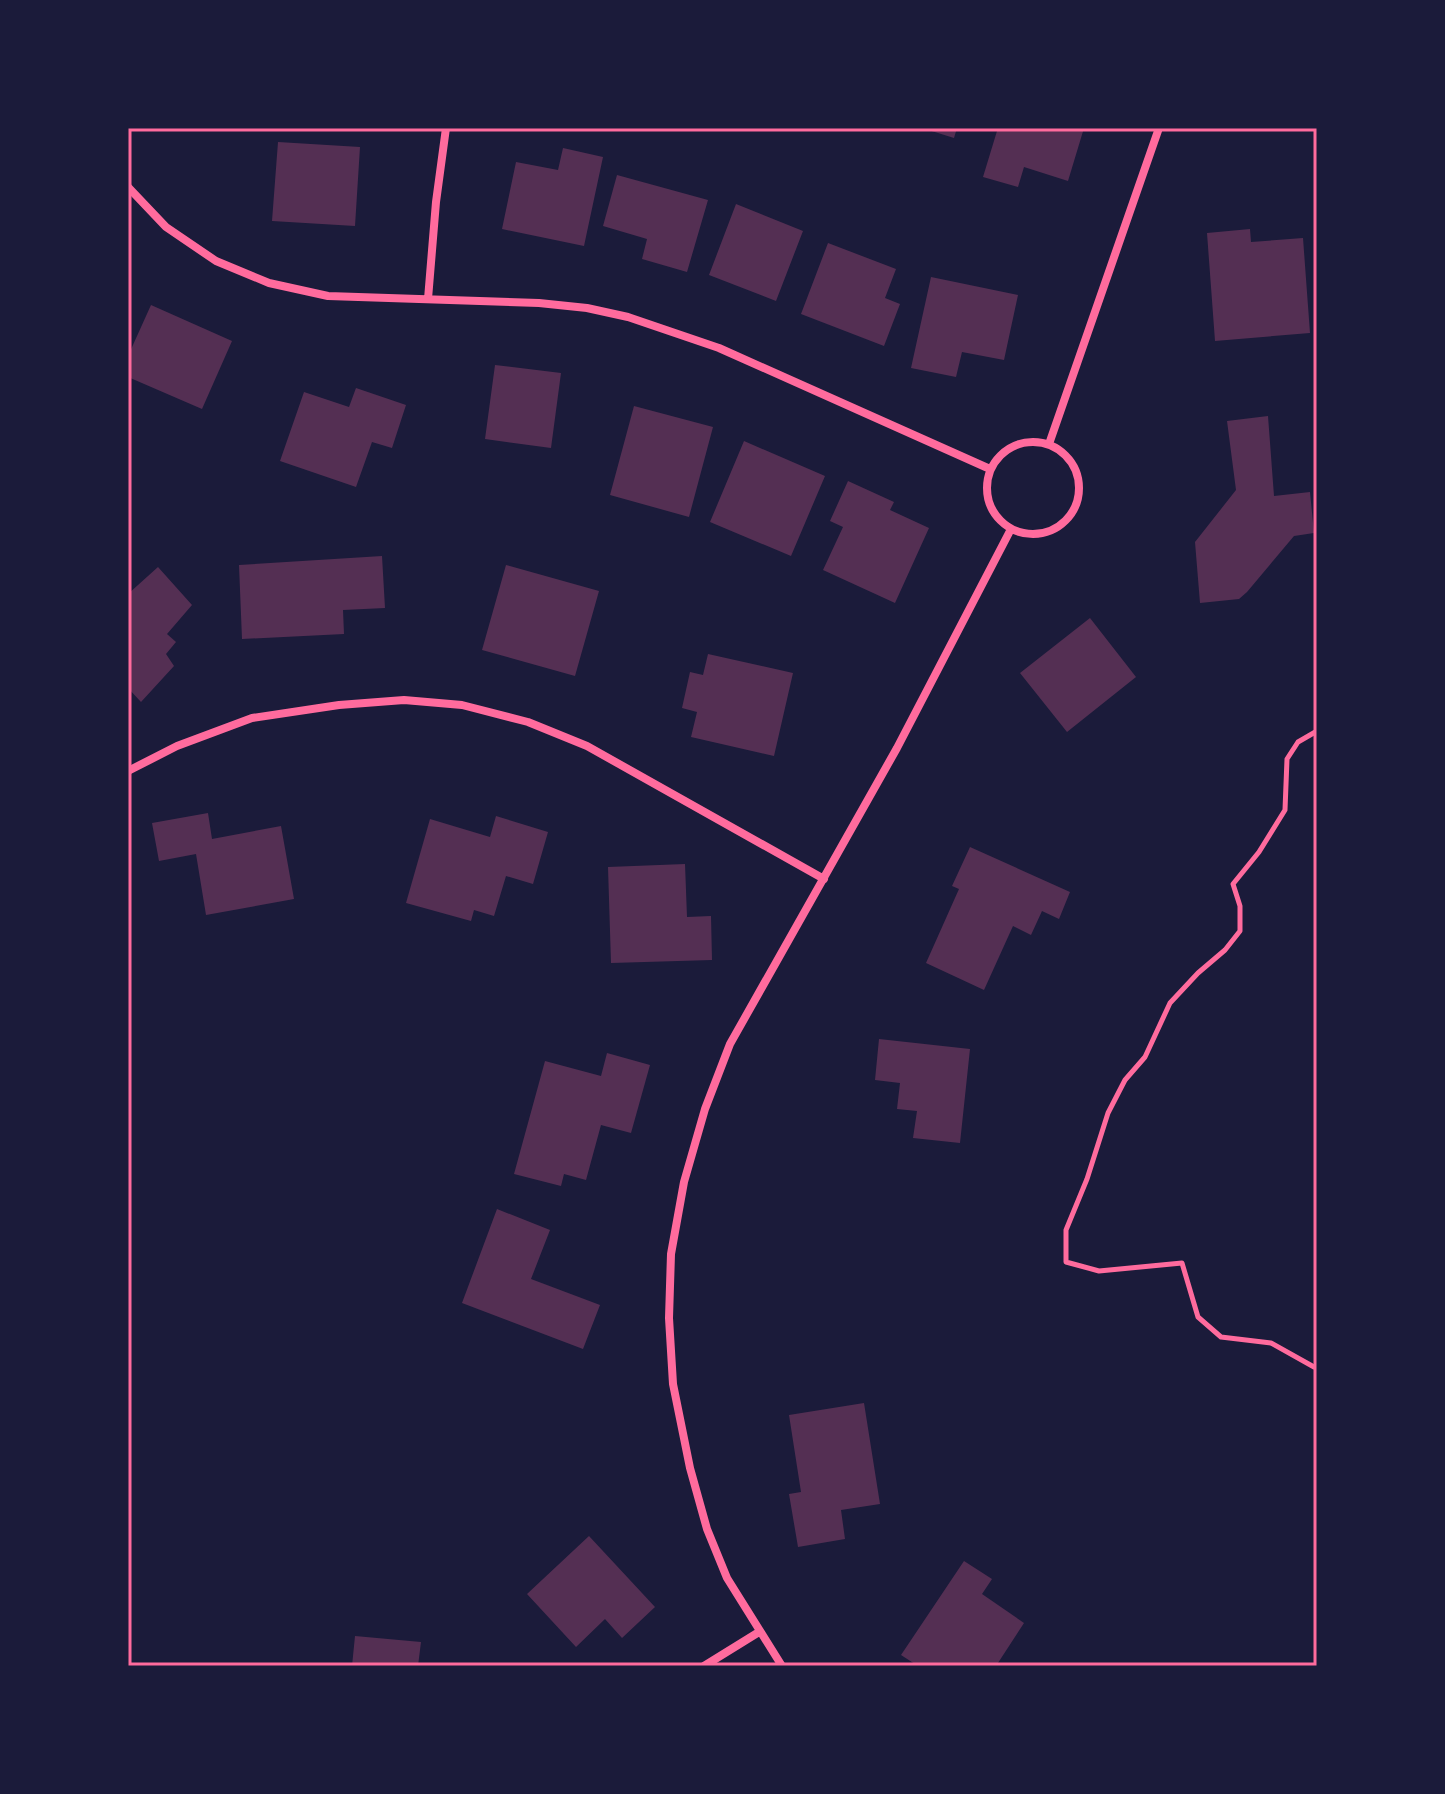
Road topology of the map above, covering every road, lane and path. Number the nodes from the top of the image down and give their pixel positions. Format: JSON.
{"nodes":[{"id":1,"x":446,"y":128,"type":"edge"},
{"id":2,"x":1159,"y":128,"type":"edge"},
{"id":3,"x":128,"y":187,"type":"edge"},
{"id":4,"x":428,"y":299,"type":"junction"},
{"id":5,"x":1049,"y":444,"type":"junction"},
{"id":6,"x":990,"y":469,"type":"junction"},
{"id":7,"x":1011,"y":529,"type":"junction"},
{"id":8,"x":1317,"y":731,"type":"edge"},
{"id":9,"x":128,"y":771,"type":"edge"},
{"id":10,"x":824,"y":879,"type":"junction"},
{"id":11,"x":1317,"y":1366,"type":"edge"},
{"id":12,"x":759,"y":1632,"type":"junction"},
{"id":13,"x":704,"y":1666,"type":"edge"},
{"id":14,"x":782,"y":1666,"type":"edge"}],
"edges":[{"from":1,"to":4,"type":"street"},
{"from":2,"to":5,"type":"street"},
{"from":3,"to":4,"type":"street"},
{"from":4,"to":6,"type":"street"},
{"from":5,"to":6,"type":"street"},
{"from":5,"to":7,"type":"street"},
{"from":6,"to":7,"type":"street"},
{"from":7,"to":10,"type":"street"},
{"from":8,"to":11,"type":"path"},
{"from":9,"to":10,"type":"street"},
{"from":10,"to":12,"type":"street"},
{"from":12,"to":13,"type":"street"},
{"from":12,"to":14,"type":"street"}]}
